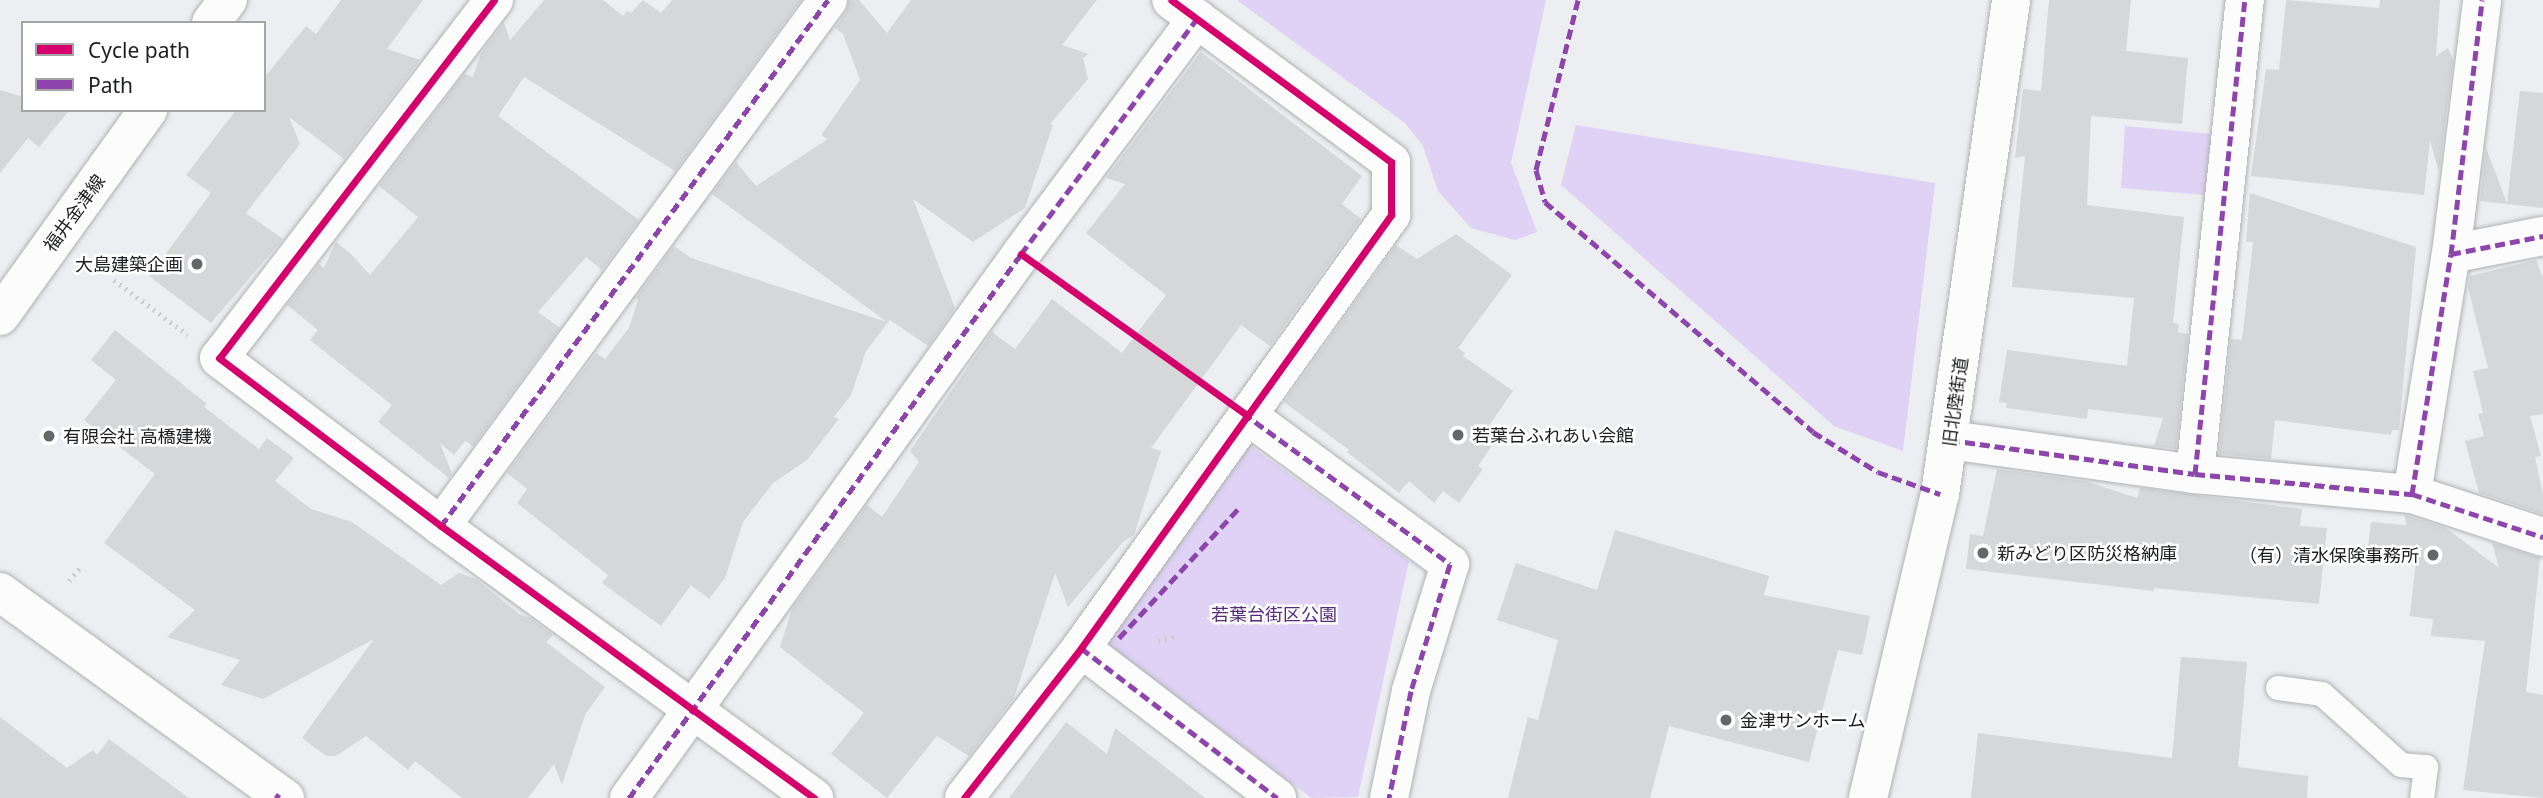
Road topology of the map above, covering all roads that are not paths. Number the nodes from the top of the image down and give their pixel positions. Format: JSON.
{"nodes":[{"id":1,"x":228,"y":0,"type":"edge"},
{"id":2,"x":494,"y":0,"type":"edge"},
{"id":3,"x":828,"y":0,"type":"edge"},
{"id":4,"x":2011,"y":0,"type":"edge"},
{"id":5,"x":2245,"y":0,"type":"edge"},
{"id":6,"x":2482,"y":0,"type":"edge"},
{"id":7,"x":1184,"y":10,"type":"edge"},
{"id":8,"x":212,"y":21,"type":"edge"},
{"id":9,"x":147,"y":112,"type":"edge"},
{"id":10,"x":2543,"y":236,"type":"edge"},
{"id":11,"x":2451,"y":254,"type":"junction"},
{"id":12,"x":0,"y":316,"type":"edge"},
{"id":13,"x":1247,"y":415,"type":"junction"},
{"id":14,"x":1950,"y":440,"type":"junction"},
{"id":15,"x":2195,"y":474,"type":"junction"},
{"id":16,"x":2412,"y":494,"type":"junction"},
{"id":17,"x":441,"y":526,"type":"junction"},
{"id":18,"x":2543,"y":537,"type":"edge"},
{"id":19,"x":0,"y":592,"type":"edge"},
{"id":20,"x":1081,"y":648,"type":"junction"},
{"id":21,"x":2278,"y":688,"type":"dead end"},
{"id":22,"x":695,"y":709,"type":"junction"},
{"id":23,"x":280,"y":797,"type":"edge"},
{"id":24,"x":629,"y":798,"type":"edge"},
{"id":25,"x":814,"y":798,"type":"edge"},
{"id":26,"x":964,"y":798,"type":"edge"},
{"id":27,"x":1277,"y":798,"type":"edge"},
{"id":28,"x":1390,"y":798,"type":"edge"},
{"id":29,"x":1868,"y":798,"type":"edge"},
{"id":30,"x":2422,"y":798,"type":"edge"}],
"edges":[{"from":1,"to":8,"type":"street"},
{"from":2,"to":17,"type":"street"},
{"from":3,"to":17,"type":"street"},
{"from":4,"to":14,"type":"street","name":"旧北陸街道"},
{"from":5,"to":15,"type":"street"},
{"from":6,"to":11,"type":"street"},
{"from":7,"to":13,"type":"street"},
{"from":7,"to":22,"type":"street"},
{"from":9,"to":12,"type":"street","name":"福井金津線"},
{"from":10,"to":11,"type":"street"},
{"from":11,"to":16,"type":"street"},
{"from":13,"to":20,"type":"street"},
{"from":13,"to":28,"type":"street"},
{"from":14,"to":15,"type":"street"},
{"from":14,"to":29,"type":"street","name":"旧北陸街道"},
{"from":15,"to":16,"type":"street"},
{"from":16,"to":18,"type":"street"},
{"from":17,"to":22,"type":"street"},
{"from":19,"to":23,"type":"street"},
{"from":20,"to":26,"type":"street"},
{"from":20,"to":27,"type":"street"},
{"from":21,"to":30,"type":"lane"},
{"from":22,"to":24,"type":"street"},
{"from":22,"to":25,"type":"street"}]}
